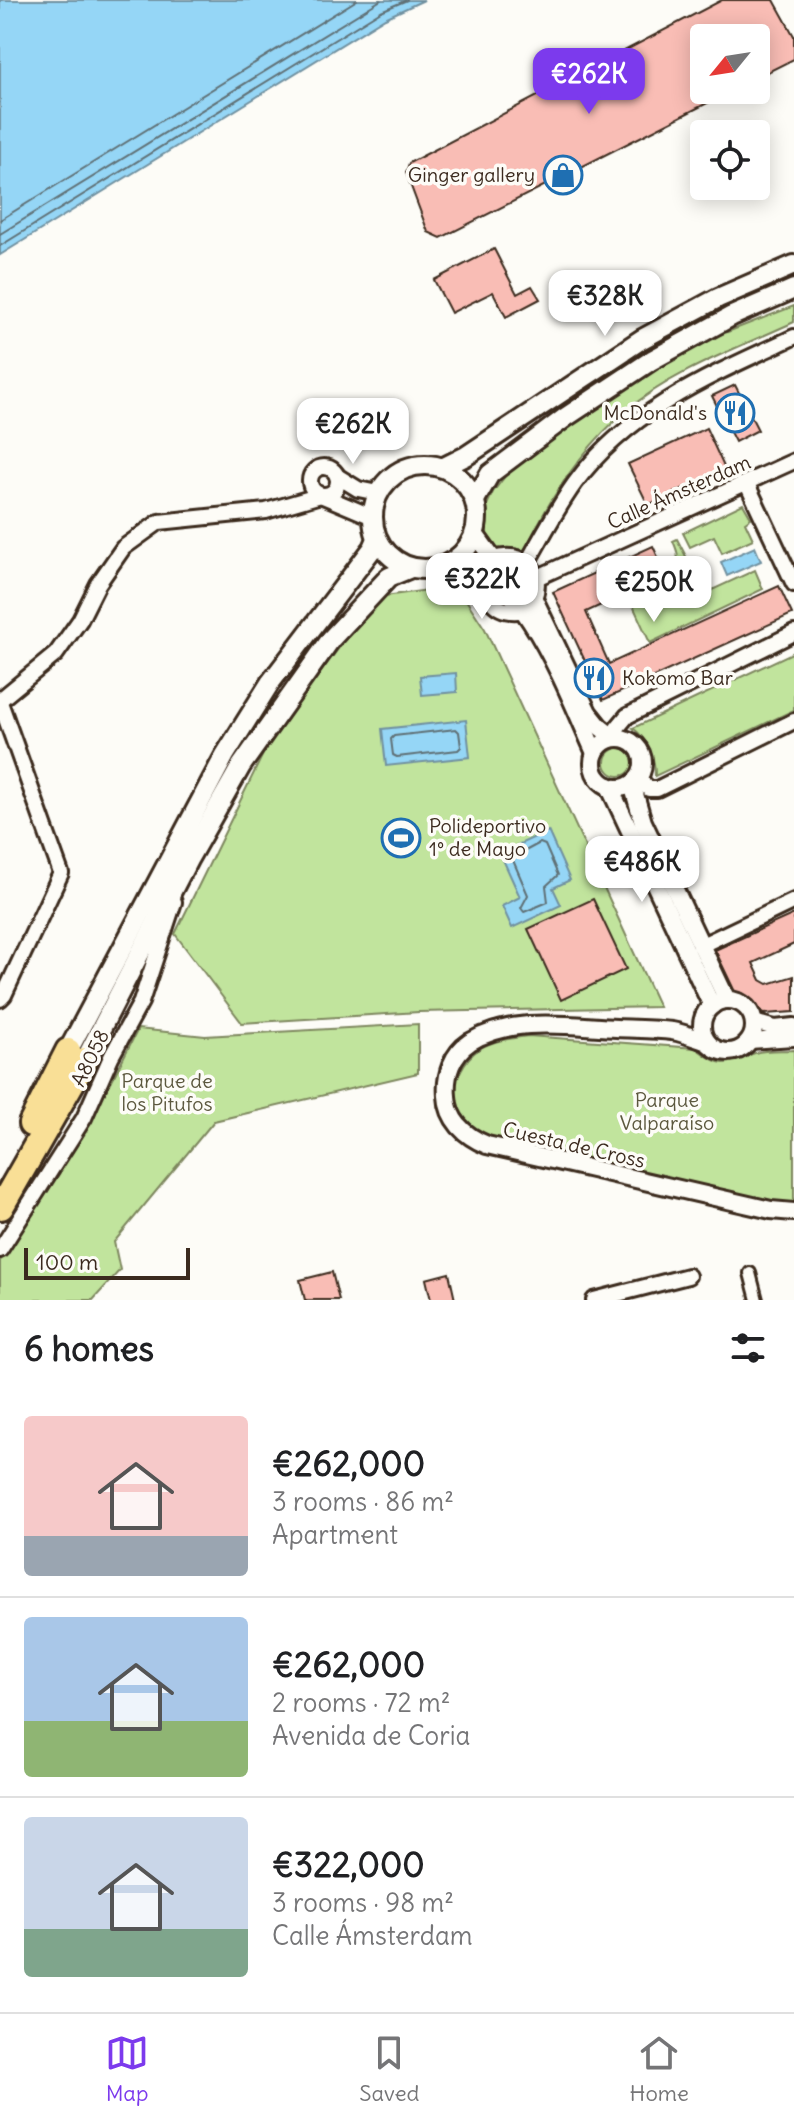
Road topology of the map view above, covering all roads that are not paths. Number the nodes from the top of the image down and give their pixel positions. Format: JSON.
{"nodes":[{"id":1,"x":794,"y":265,"type":"edge"},
{"id":2,"x":794,"y":289,"type":"edge"},
{"id":3,"x":794,"y":337,"type":"edge"},
{"id":4,"x":794,"y":461,"type":"edge"},
{"id":5,"x":444,"y":467,"type":"junction"},
{"id":6,"x":343,"y":480,"type":"junction"},
{"id":7,"x":747,"y":484,"type":"junction"},
{"id":8,"x":378,"y":493,"type":"junction"},
{"id":9,"x":322,"y":496,"type":"junction"},
{"id":10,"x":475,"y":500,"type":"junction"},
{"id":11,"x":373,"y":517,"type":"junction"},
{"id":12,"x":475,"y":534,"type":"junction"},
{"id":13,"x":377,"y":539,"type":"junction"},
{"id":14,"x":493,"y":559,"type":"junction"},
{"id":15,"x":454,"y":561,"type":"junction"},
{"id":16,"x":527,"y":563,"type":"junction"},
{"id":17,"x":411,"y":568,"type":"junction"},
{"id":18,"x":536,"y":578,"type":"junction"},
{"id":19,"x":794,"y":584,"type":"edge"},
{"id":20,"x":528,"y":604,"type":"junction"},
{"id":21,"x":794,"y":633,"type":"edge"},
{"id":22,"x":0,"y":701,"type":"edge"},
{"id":23,"x":794,"y":721,"type":"edge"},
{"id":24,"x":616,"y":738,"type":"junction"},
{"id":25,"x":595,"y":753,"type":"junction"},
{"id":26,"x":635,"y":781,"type":"junction"},
{"id":27,"x":609,"y":786,"type":"junction"},
{"id":28,"x":185,"y":868,"type":"junction"},
{"id":29,"x":794,"y":901,"type":"edge"},
{"id":30,"x":700,"y":946,"type":"junction"},
{"id":31,"x":0,"y":999,"type":"edge"},
{"id":32,"x":714,"y":1009,"type":"junction"},
{"id":33,"x":754,"y":1022,"type":"junction"},
{"id":34,"x":794,"y":1026,"type":"edge"},
{"id":35,"x":674,"y":1032,"type":"junction"},
{"id":36,"x":794,"y":1038,"type":"edge"},
{"id":37,"x":749,"y":1041,"type":"junction"},
{"id":38,"x":707,"y":1042,"type":"junction"},
{"id":39,"x":77,"y":1056,"type":"junction"},
{"id":40,"x":0,"y":1177,"type":"edge"},
{"id":41,"x":1,"y":1207,"type":"edge"},
{"id":42,"x":794,"y":1212,"type":"edge"},
{"id":43,"x":0,"y":1250,"type":"edge"},
{"id":44,"x":750,"y":1273,"type":"dead end"},
{"id":45,"x":688,"y":1276,"type":"dead end"},
{"id":46,"x":626,"y":1297,"type":"edge"},
{"id":47,"x":594,"y":1300,"type":"edge"},
{"id":48,"x":757,"y":1300,"type":"edge"}],
"edges":[{"from":1,"to":5,"type":"main road"},
{"from":2,"to":10,"type":"main road"},
{"from":3,"to":16,"type":"street"},
{"from":4,"to":7,"type":"street","name":"Calle Ámsterdam"},
{"from":5,"to":8,"type":"main road"},
{"from":5,"to":10,"type":"main road"},
{"from":6,"to":8,"type":"street"},
{"from":6,"to":9,"type":"street"},
{"from":6,"to":9,"type":"street"},
{"from":7,"to":18,"type":"street","name":"Calle Ámsterdam"},
{"from":7,"to":19,"type":"street"},
{"from":8,"to":11,"type":"main road"},
{"from":9,"to":11,"type":"street"},
{"from":9,"to":22,"type":"street"},
{"from":10,"to":12,"type":"main road"},
{"from":11,"to":13,"type":"main road"},
{"from":12,"to":14,"type":"street"},
{"from":12,"to":15,"type":"main road"},
{"from":13,"to":17,"type":"main road"},
{"from":13,"to":39,"type":"main road"},
{"from":14,"to":16,"type":"street"},
{"from":14,"to":20,"type":"street"},
{"from":15,"to":17,"type":"main road"},
{"from":15,"to":20,"type":"street"},
{"from":16,"to":18,"type":"street"},
{"from":17,"to":28,"type":"main road"},
{"from":18,"to":20,"type":"street"},
{"from":20,"to":24,"type":"street"},
{"from":20,"to":25,"type":"street"},
{"from":21,"to":24,"type":"street"},
{"from":22,"to":31,"type":"street"},
{"from":23,"to":26,"type":"street"},
{"from":24,"to":25,"type":"street"},
{"from":24,"to":26,"type":"street"},
{"from":25,"to":27,"type":"street"},
{"from":26,"to":27,"type":"street"},
{"from":26,"to":30,"type":"street"},
{"from":27,"to":32,"type":"street"},
{"from":28,"to":39,"type":"main road"},
{"from":28,"to":43,"type":"street","name":"A8058"},
{"from":29,"to":30,"type":"street"},
{"from":30,"to":32,"type":"street"},
{"from":32,"to":33,"type":"street"},
{"from":32,"to":35,"type":"street","name":"Cuesta de Cross"},
{"from":32,"to":38,"type":"street"},
{"from":33,"to":34,"type":"street"},
{"from":33,"to":37,"type":"street"},
{"from":35,"to":38,"type":"street","name":"Cuesta de Cross"},
{"from":35,"to":42,"type":"street","name":"Cuesta de Cross"},
{"from":36,"to":37,"type":"street"},
{"from":37,"to":38,"type":"street"},
{"from":39,"to":40,"type":"highway"},
{"from":39,"to":41,"type":"highway"},
{"from":44,"to":48,"type":"street"},
{"from":45,"to":46,"type":"street"},
{"from":46,"to":47,"type":"street"}]}
